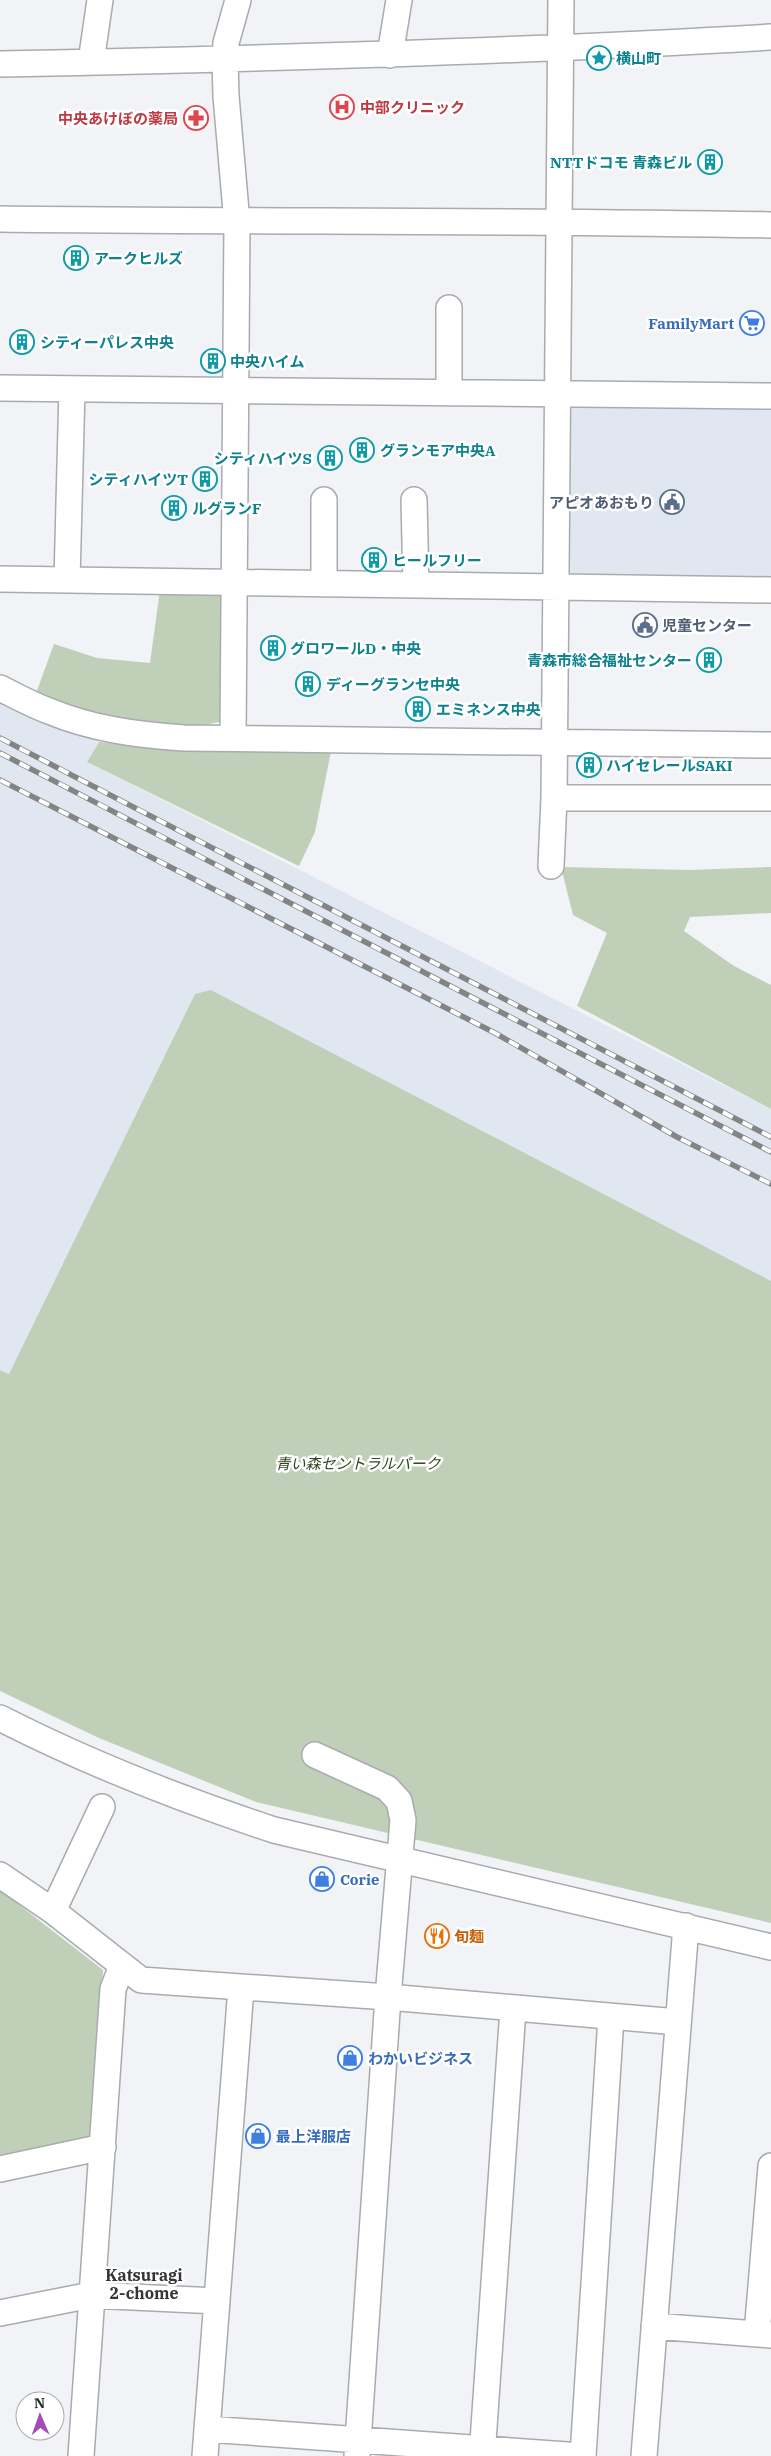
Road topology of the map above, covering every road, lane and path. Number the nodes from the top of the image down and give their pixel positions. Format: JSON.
{"nodes":[{"id":1,"x":100,"y":0,"type":"edge"},
{"id":2,"x":238,"y":0,"type":"edge"},
{"id":3,"x":399,"y":0,"type":"edge"},
{"id":4,"x":561,"y":0,"type":"edge"},
{"id":5,"x":771,"y":36,"type":"edge"},
{"id":6,"x":561,"y":49,"type":"junction"},
{"id":7,"x":390,"y":55,"type":"junction"},
{"id":8,"x":225,"y":59,"type":"junction"},
{"id":9,"x":91,"y":62,"type":"junction"},
{"id":10,"x":0,"y":64,"type":"edge"},
{"id":11,"x":0,"y":219,"type":"edge"},
{"id":12,"x":559,"y":221,"type":"junction"},
{"id":13,"x":238,"y":223,"type":"junction"},
{"id":14,"x":771,"y":225,"type":"edge"},
{"id":15,"x":449,"y":308,"type":"dead end"},
{"id":16,"x":0,"y":388,"type":"edge"},
{"id":17,"x":72,"y":389,"type":"junction"},
{"id":18,"x":236,"y":392,"type":"junction"},
{"id":19,"x":449,"y":394,"type":"junction"},
{"id":20,"x":556,"y":396,"type":"junction"},
{"id":21,"x":771,"y":396,"type":"edge"},
{"id":22,"x":324,"y":500,"type":"dead end"},
{"id":23,"x":414,"y":500,"type":"dead end"},
{"id":24,"x":0,"y":579,"type":"edge"},
{"id":25,"x":67,"y":580,"type":"junction"},
{"id":26,"x":235,"y":583,"type":"junction"},
{"id":27,"x":324,"y":584,"type":"junction"},
{"id":28,"x":416,"y":585,"type":"junction"},
{"id":29,"x":555,"y":587,"type":"junction"},
{"id":30,"x":771,"y":590,"type":"edge"},
{"id":31,"x":0,"y":688,"type":"edge"},
{"id":32,"x":233,"y":737,"type":"junction"},
{"id":33,"x":554,"y":742,"type":"junction"},
{"id":34,"x":771,"y":745,"type":"edge"},
{"id":35,"x":554,"y":798,"type":"junction"},
{"id":36,"x":771,"y":798,"type":"edge"},
{"id":37,"x":551,"y":866,"type":"dead end"},
{"id":38,"x":0,"y":1718,"type":"edge"},
{"id":39,"x":315,"y":1754,"type":"dead end"},
{"id":40,"x":102,"y":1806,"type":"dead end"},
{"id":41,"x":400,"y":1861,"type":"junction"},
{"id":42,"x":0,"y":1875,"type":"edge"},
{"id":43,"x":53,"y":1911,"type":"junction"},
{"id":44,"x":686,"y":1926,"type":"junction"},
{"id":45,"x":771,"y":1947,"type":"edge"},
{"id":46,"x":122,"y":1966,"type":"junction"},
{"id":47,"x":241,"y":1988,"type":"junction"},
{"id":48,"x":388,"y":1997,"type":"junction"},
{"id":49,"x":513,"y":2009,"type":"junction"},
{"id":50,"x":611,"y":2017,"type":"junction"},
{"id":51,"x":678,"y":2022,"type":"junction"},
{"id":52,"x":103,"y":2147,"type":"junction"},
{"id":53,"x":771,"y":2166,"type":"edge"},
{"id":54,"x":0,"y":2169,"type":"edge"},
{"id":55,"x":91,"y":2295,"type":"junction"},
{"id":56,"x":217,"y":2301,"type":"junction"},
{"id":57,"x":0,"y":2313,"type":"edge"},
{"id":58,"x":654,"y":2326,"type":"junction"},
{"id":59,"x":764,"y":2334,"type":"edge"},
{"id":60,"x":207,"y":2429,"type":"junction"},
{"id":61,"x":357,"y":2448,"type":"edge"},
{"id":62,"x":482,"y":2452,"type":"edge"},
{"id":63,"x":80,"y":2456,"type":"edge"},
{"id":64,"x":205,"y":2456,"type":"edge"},
{"id":65,"x":582,"y":2456,"type":"edge"},
{"id":66,"x":644,"y":2456,"type":"edge"}],
"edges":[{"from":1,"to":9,"type":"street"},
{"from":2,"to":8,"type":"street"},
{"from":3,"to":7,"type":"street"},
{"from":4,"to":6,"type":"street"},
{"from":5,"to":6,"type":"street"},
{"from":6,"to":7,"type":"street"},
{"from":6,"to":12,"type":"street"},
{"from":7,"to":8,"type":"street"},
{"from":8,"to":9,"type":"street"},
{"from":8,"to":13,"type":"street"},
{"from":9,"to":10,"type":"street"},
{"from":11,"to":13,"type":"street"},
{"from":12,"to":13,"type":"street"},
{"from":12,"to":14,"type":"street"},
{"from":12,"to":20,"type":"street"},
{"from":13,"to":18,"type":"street"},
{"from":15,"to":19,"type":"street"},
{"from":16,"to":17,"type":"street"},
{"from":17,"to":18,"type":"street"},
{"from":17,"to":25,"type":"street"},
{"from":18,"to":19,"type":"street"},
{"from":18,"to":26,"type":"street"},
{"from":19,"to":20,"type":"street"},
{"from":20,"to":21,"type":"street"},
{"from":20,"to":29,"type":"street"},
{"from":22,"to":27,"type":"street"},
{"from":23,"to":28,"type":"street"},
{"from":24,"to":25,"type":"street"},
{"from":25,"to":26,"type":"street"},
{"from":26,"to":27,"type":"street"},
{"from":26,"to":32,"type":"street"},
{"from":27,"to":28,"type":"street"},
{"from":28,"to":29,"type":"street"},
{"from":29,"to":30,"type":"street"},
{"from":29,"to":33,"type":"street"},
{"from":31,"to":32,"type":"street"},
{"from":32,"to":33,"type":"street"},
{"from":33,"to":34,"type":"street"},
{"from":33,"to":35,"type":"street"},
{"from":35,"to":36,"type":"street"},
{"from":35,"to":37,"type":"street"},
{"from":38,"to":41,"type":"street"},
{"from":39,"to":41,"type":"street"},
{"from":40,"to":43,"type":"street"},
{"from":41,"to":44,"type":"street"},
{"from":41,"to":48,"type":"street"},
{"from":42,"to":43,"type":"street"},
{"from":43,"to":46,"type":"street"},
{"from":44,"to":45,"type":"street"},
{"from":44,"to":51,"type":"street"},
{"from":46,"to":47,"type":"street"},
{"from":46,"to":52,"type":"street"},
{"from":47,"to":48,"type":"street"},
{"from":47,"to":56,"type":"street"},
{"from":48,"to":49,"type":"street"},
{"from":48,"to":61,"type":"street"},
{"from":49,"to":50,"type":"street"},
{"from":49,"to":62,"type":"street"},
{"from":50,"to":51,"type":"street"},
{"from":50,"to":65,"type":"street"},
{"from":51,"to":58,"type":"street"},
{"from":52,"to":54,"type":"street"},
{"from":52,"to":55,"type":"street"},
{"from":53,"to":59,"type":"street"},
{"from":55,"to":56,"type":"street"},
{"from":55,"to":57,"type":"street"},
{"from":55,"to":63,"type":"street"},
{"from":56,"to":60,"type":"street"},
{"from":58,"to":59,"type":"street"},
{"from":58,"to":66,"type":"street"},
{"from":60,"to":61,"type":"street"},
{"from":60,"to":64,"type":"street"},
{"from":61,"to":62,"type":"street"},
{"from":62,"to":65,"type":"street"}]}
